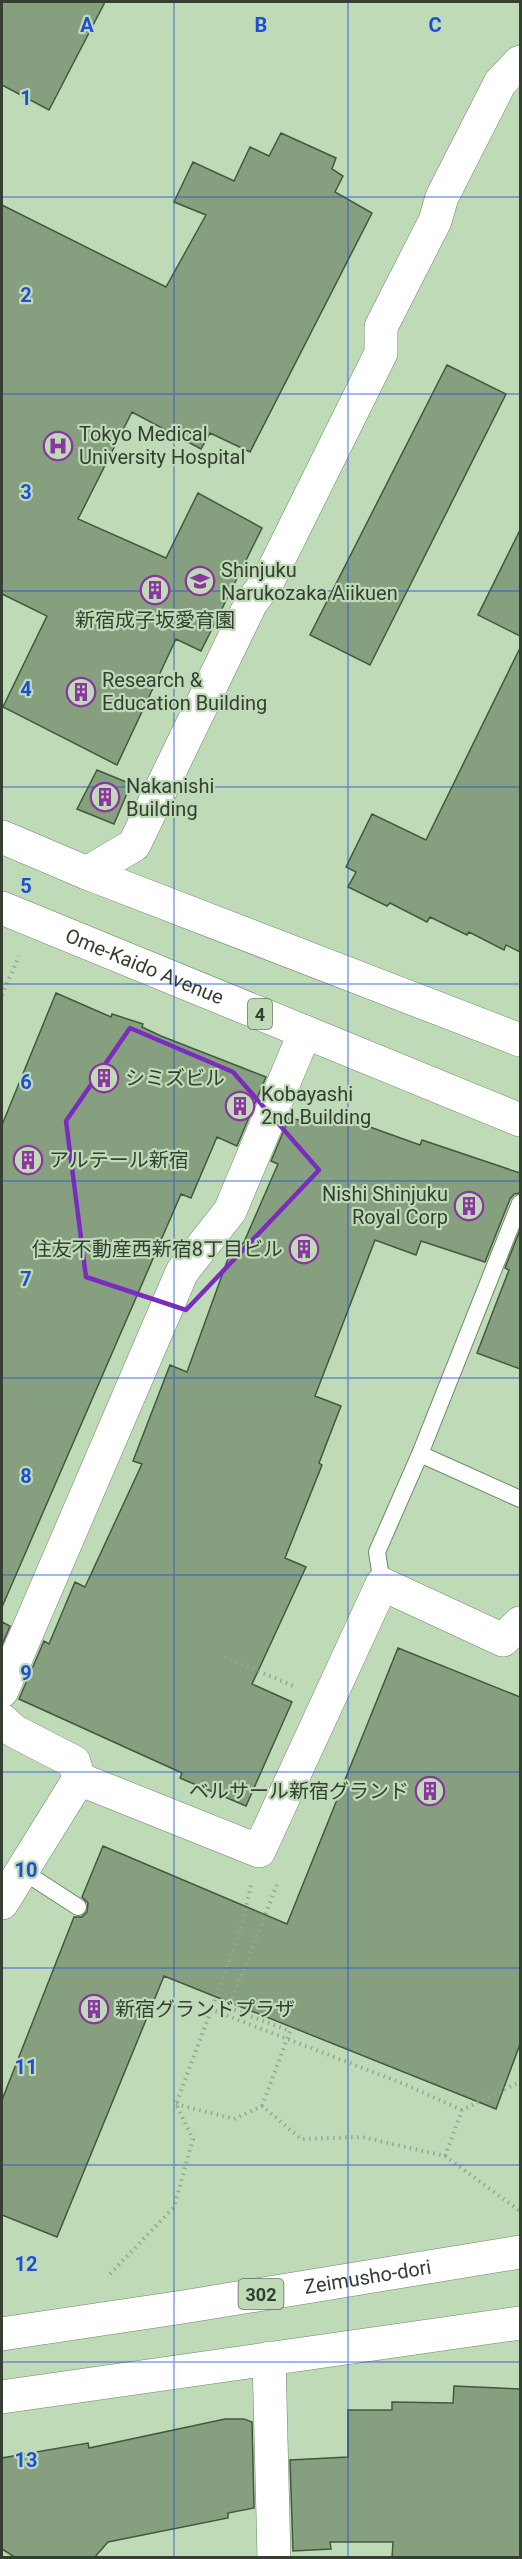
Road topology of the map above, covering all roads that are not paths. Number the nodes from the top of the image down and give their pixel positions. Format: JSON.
{"nodes":[{"id":1,"x":520,"y":62,"type":"edge"},
{"id":2,"x":2,"y":837,"type":"edge"},
{"id":3,"x":87,"y":873,"type":"junction"},
{"id":4,"x":2,"y":908,"type":"edge"},
{"id":5,"x":305,"y":1032,"type":"junction"},
{"id":6,"x":520,"y":1040,"type":"edge"},
{"id":7,"x":520,"y":1121,"type":"edge"},
{"id":8,"x":520,"y":1203,"type":"edge"},
{"id":9,"x":420,"y":1454,"type":"junction"},
{"id":10,"x":520,"y":1499,"type":"edge"},
{"id":11,"x":382,"y":1584,"type":"junction"},
{"id":12,"x":520,"y":1623,"type":"edge"},
{"id":13,"x":2,"y":1691,"type":"edge"},
{"id":14,"x":2,"y":1720,"type":"edge"},
{"id":15,"x":80,"y":1779,"type":"junction"},
{"id":16,"x":21,"y":1870,"type":"junction"},
{"id":17,"x":2,"y":1903,"type":"edge"},
{"id":18,"x":78,"y":1907,"type":"dead end"},
{"id":19,"x":520,"y":2252,"type":"edge"},
{"id":20,"x":520,"y":2323,"type":"edge"},
{"id":21,"x":2,"y":2334,"type":"edge"},
{"id":22,"x":269,"y":2358,"type":"junction"},
{"id":23,"x":2,"y":2397,"type":"edge"},
{"id":24,"x":274,"y":2558,"type":"edge"}],
"edges":[{"from":1,"to":3,"type":"street"},
{"from":2,"to":3,"type":"street"},
{"from":3,"to":6,"type":"street"},
{"from":4,"to":5,"type":"street","name":"Ome-Kaido Avenue","number":"4"},
{"from":5,"to":7,"type":"street","name":"Ome-Kaido Avenue","number":"4"},
{"from":5,"to":13,"type":"street"},
{"from":8,"to":9,"type":"lane"},
{"from":9,"to":10,"type":"lane"},
{"from":9,"to":11,"type":"lane"},
{"from":11,"to":12,"type":"street"},
{"from":11,"to":15,"type":"street"},
{"from":14,"to":15,"type":"street"},
{"from":15,"to":16,"type":"street"},
{"from":16,"to":17,"type":"street"},
{"from":16,"to":18,"type":"lane"},
{"from":19,"to":21,"type":"street","name":"Zeimusho-dori","number":"302"},
{"from":20,"to":22,"type":"street"},
{"from":22,"to":23,"type":"street"},
{"from":22,"to":24,"type":"street"}]}
